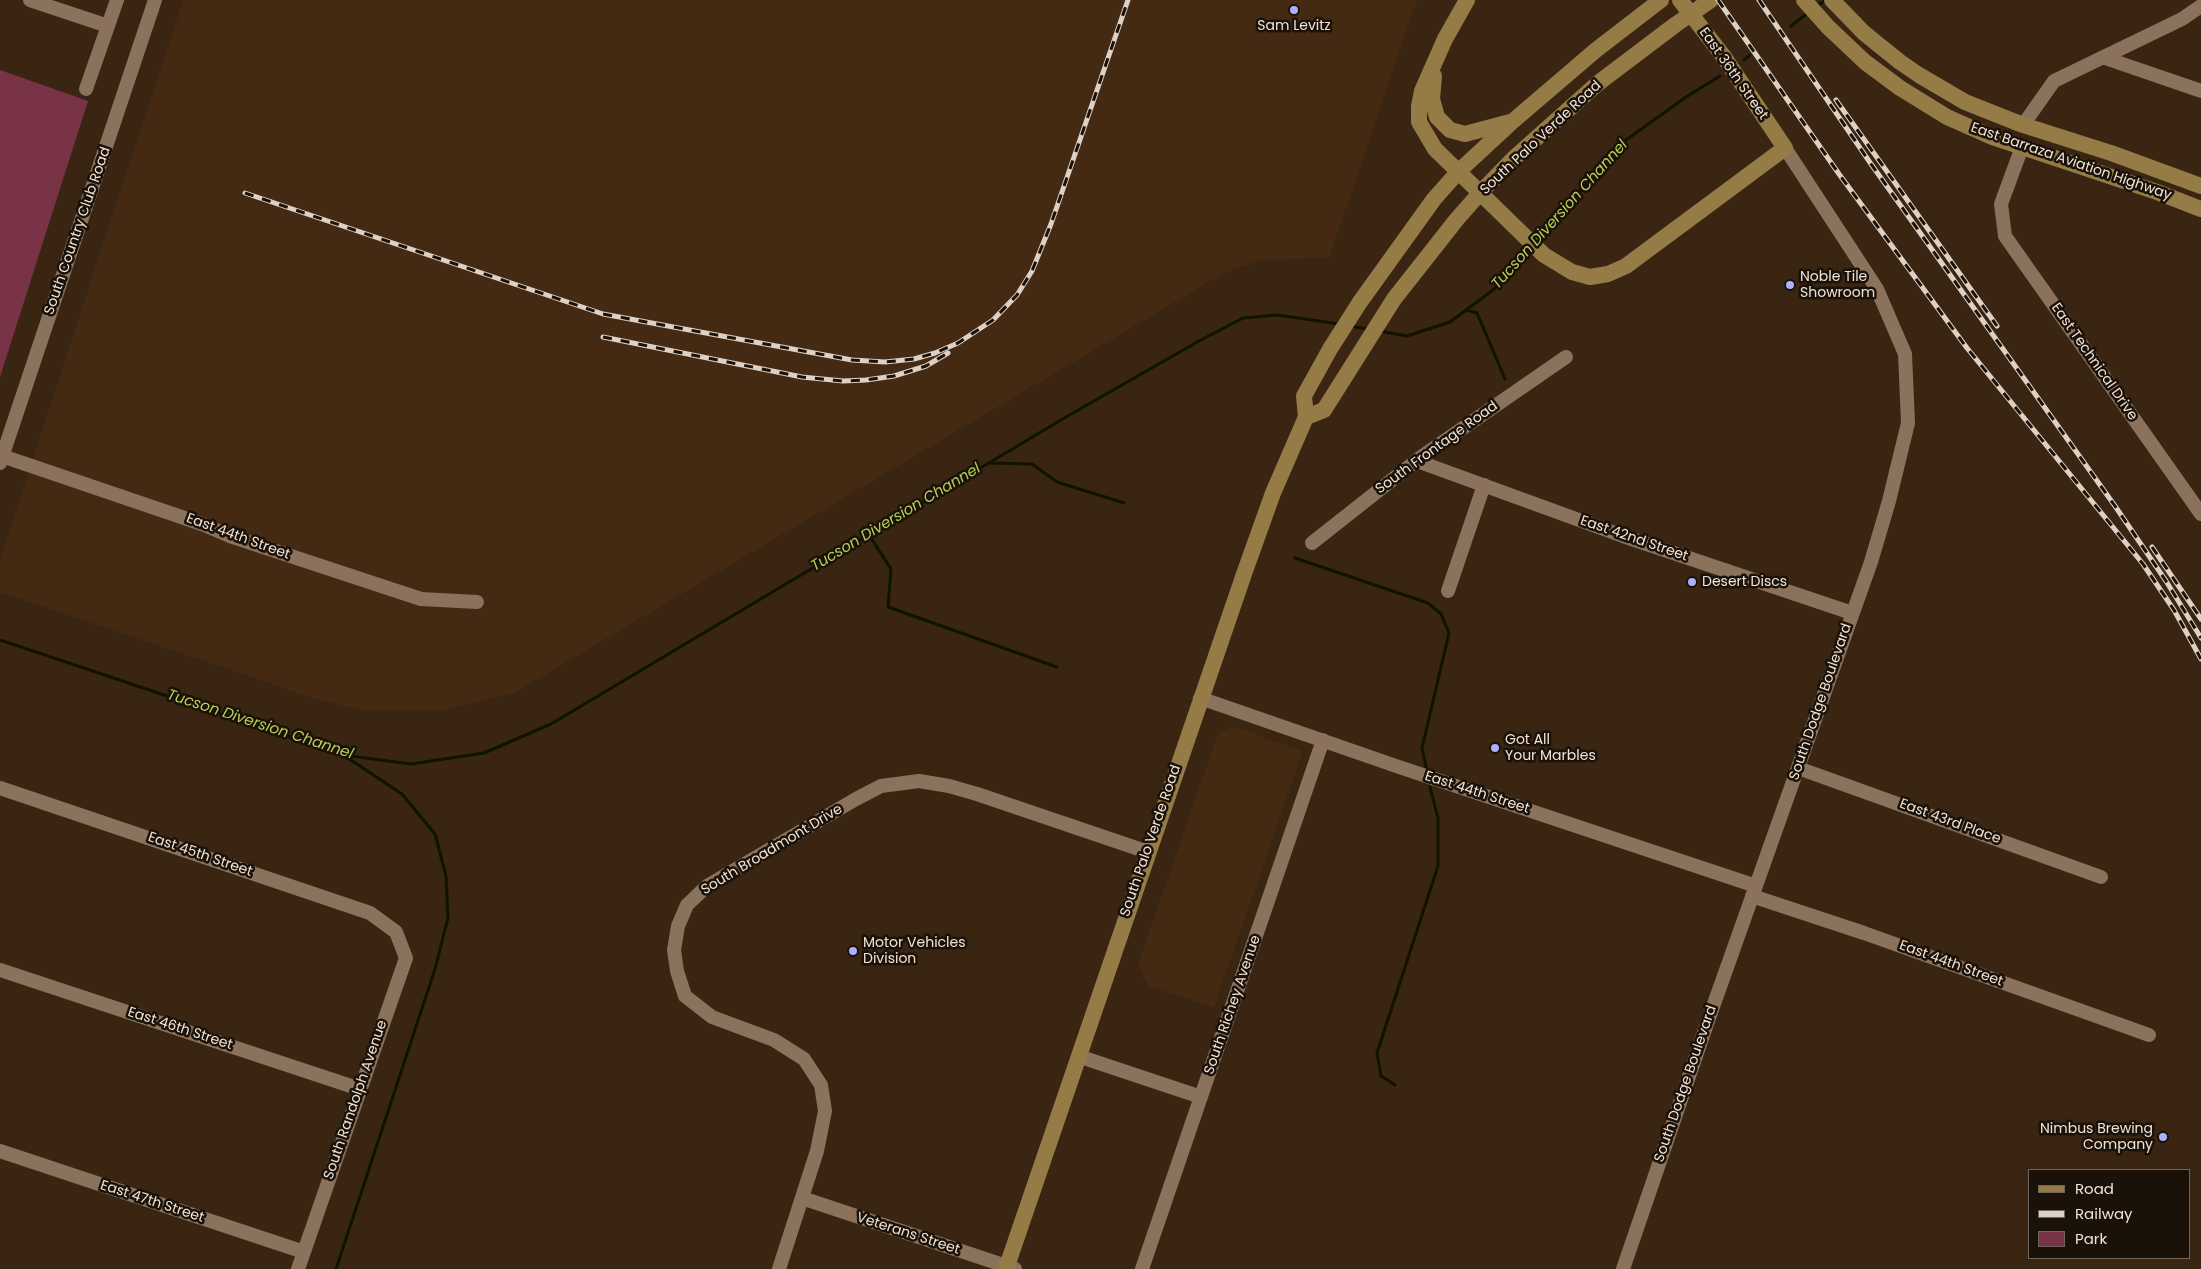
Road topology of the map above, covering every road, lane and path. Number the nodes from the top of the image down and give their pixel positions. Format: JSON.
{"nodes":[{"id":1,"x":30,"y":0,"type":"edge"},
{"id":2,"x":117,"y":0,"type":"edge"},
{"id":3,"x":155,"y":0,"type":"edge"},
{"id":4,"x":1467,"y":0,"type":"edge"},
{"id":5,"x":1680,"y":0,"type":"edge"},
{"id":6,"x":1711,"y":0,"type":"edge"},
{"id":7,"x":1804,"y":0,"type":"edge"},
{"id":8,"x":1832,"y":0,"type":"edge"},
{"id":9,"x":1660,"y":1,"type":"edge"},
{"id":10,"x":2201,"y":6,"type":"edge"},
{"id":11,"x":108,"y":26,"type":"junction"},
{"id":12,"x":1844,"y":43,"type":"junction"},
{"id":13,"x":2105,"y":58,"type":"junction"},
{"id":14,"x":1434,"y":66,"type":"junction"},
{"id":15,"x":86,"y":89,"type":"dead end"},
{"id":16,"x":2201,"y":91,"type":"edge"},
{"id":17,"x":1512,"y":121,"type":"junction"},
{"id":18,"x":2023,"y":125,"type":"junction"},
{"id":19,"x":2022,"y":147,"type":"junction"},
{"id":20,"x":1785,"y":148,"type":"junction"},
{"id":21,"x":2111,"y":153,"type":"junction"},
{"id":22,"x":1458,"y":172,"type":"junction"},
{"id":23,"x":2102,"y":174,"type":"junction"},
{"id":24,"x":2201,"y":180,"type":"edge"},
{"id":25,"x":2201,"y":186,"type":"edge"},
{"id":26,"x":1480,"y":193,"type":"junction"},
{"id":27,"x":2201,"y":209,"type":"edge"},
{"id":28,"x":2201,"y":219,"type":"edge"},
{"id":29,"x":1566,"y":357,"type":"dead end"},
{"id":30,"x":1306,"y":417,"type":"junction"},
{"id":31,"x":1,"y":460,"type":"edge"},
{"id":32,"x":1417,"y":461,"type":"junction"},
{"id":33,"x":1484,"y":485,"type":"junction"},
{"id":34,"x":2201,"y":514,"type":"edge"},
{"id":35,"x":1312,"y":543,"type":"dead end"},
{"id":36,"x":1448,"y":591,"type":"dead end"},
{"id":37,"x":478,"y":602,"type":"dead end"},
{"id":38,"x":1852,"y":613,"type":"junction"},
{"id":39,"x":1200,"y":698,"type":"junction"},
{"id":40,"x":1323,"y":740,"type":"junction"},
{"id":41,"x":1798,"y":768,"type":"junction"},
{"id":42,"x":0,"y":788,"type":"edge"},
{"id":43,"x":1148,"y":852,"type":"junction"},
{"id":44,"x":2101,"y":877,"type":"dead end"},
{"id":45,"x":1754,"y":891,"type":"junction"},
{"id":46,"x":396,"y":932,"type":"joint"},
{"id":47,"x":0,"y":970,"type":"edge"},
{"id":48,"x":2149,"y":1035,"type":"dead end"},
{"id":49,"x":1078,"y":1056,"type":"junction"},
{"id":50,"x":360,"y":1089,"type":"junction"},
{"id":51,"x":1201,"y":1097,"type":"junction"},
{"id":52,"x":0,"y":1151,"type":"edge"},
{"id":53,"x":802,"y":1198,"type":"junction"},
{"id":54,"x":304,"y":1252,"type":"junction"},
{"id":55,"x":1009,"y":1268,"type":"edge"},
{"id":56,"x":298,"y":1269,"type":"edge"},
{"id":57,"x":779,"y":1269,"type":"edge"},
{"id":58,"x":1142,"y":1269,"type":"edge"},
{"id":59,"x":1623,"y":1269,"type":"edge"}],
"edges":[{"from":1,"to":11,"type":"street"},
{"from":2,"to":11,"type":"street"},
{"from":3,"to":31,"type":"street","name":"South Country Club Road"},
{"from":4,"to":14,"type":"main road"},
{"from":5,"to":20,"type":"main road","name":"East 36th Street"},
{"from":6,"to":26,"type":"main road","name":"South Palo Verde Road"},
{"from":7,"to":12,"type":"main road","name":"East Barraza Aviation Highway"},
{"from":8,"to":18,"type":"main road","name":"East Barraza Aviation Highway"},
{"from":9,"to":17,"type":"main road","name":"South Palo Verde Road"},
{"from":10,"to":13,"type":"street"},
{"from":11,"to":15,"type":"street"},
{"from":12,"to":18,"type":"main road"},
{"from":12,"to":19,"type":"main road","name":"East Barraza Aviation Highway"},
{"from":13,"to":16,"type":"street"},
{"from":13,"to":18,"type":"street"},
{"from":14,"to":17,"type":"main road"},
{"from":14,"to":22,"type":"main road"},
{"from":17,"to":22,"type":"main road","name":"South Palo Verde Road"},
{"from":18,"to":21,"type":"main road","name":"East Barraza Aviation Highway"},
{"from":19,"to":23,"type":"main road","name":"East Barraza Aviation Highway"},
{"from":19,"to":34,"type":"street","name":"East Technical Drive"},
{"from":20,"to":26,"type":"main road"},
{"from":20,"to":38,"type":"street","name":"South Dodge Boulevard"},
{"from":21,"to":24,"type":"main road"},
{"from":21,"to":25,"type":"main road","name":"East Barraza Aviation Highway"},
{"from":22,"to":26,"type":"main road"},
{"from":22,"to":30,"type":"main road","name":"South Palo Verde Road"},
{"from":23,"to":27,"type":"main road","name":"East Barraza Aviation Highway"},
{"from":23,"to":28,"type":"main road"},
{"from":26,"to":30,"type":"main road","name":"South Palo Verde Road"},
{"from":29,"to":32,"type":"street","name":"South Frontage Road"},
{"from":30,"to":39,"type":"main road","name":"South Palo Verde Road"},
{"from":31,"to":37,"type":"street","name":"East 44th Street"},
{"from":32,"to":33,"type":"street","name":"East 42nd Street"},
{"from":32,"to":35,"type":"street","name":"South Frontage Road"},
{"from":33,"to":36,"type":"street"},
{"from":33,"to":38,"type":"street","name":"East 42nd Street"},
{"from":38,"to":41,"type":"street","name":"South Dodge Boulevard"},
{"from":39,"to":40,"type":"street","name":"East 44th Street"},
{"from":39,"to":43,"type":"main road","name":"South Palo Verde Road"},
{"from":40,"to":45,"type":"street","name":"East 44th Street"},
{"from":40,"to":51,"type":"street","name":"South Richey Avenue"},
{"from":41,"to":44,"type":"street","name":"East 43rd Place"},
{"from":41,"to":45,"type":"street","name":"South Dodge Boulevard"},
{"from":42,"to":46,"type":"street","name":"East 45th Street"},
{"from":43,"to":49,"type":"main road","name":"South Palo Verde Road"},
{"from":43,"to":53,"type":"street","name":"South Broadmont Drive"},
{"from":45,"to":48,"type":"street","name":"East 44th Street"},
{"from":45,"to":59,"type":"street","name":"South Dodge Boulevard"},
{"from":46,"to":50,"type":"street","name":"South Randolph Avenue"},
{"from":47,"to":50,"type":"street","name":"East 46th Street"},
{"from":49,"to":51,"type":"street"},
{"from":49,"to":55,"type":"main road","name":"South Palo Verde Road"},
{"from":50,"to":54,"type":"street","name":"South Randolph Avenue"},
{"from":51,"to":58,"type":"street","name":"South Richey Avenue"},
{"from":52,"to":54,"type":"street","name":"East 47th Street"},
{"from":53,"to":55,"type":"street","name":"Veterans Street"},
{"from":53,"to":57,"type":"street","name":"South Broadmont Drive"},
{"from":54,"to":56,"type":"street","name":"South Randolph Avenue"}]}
